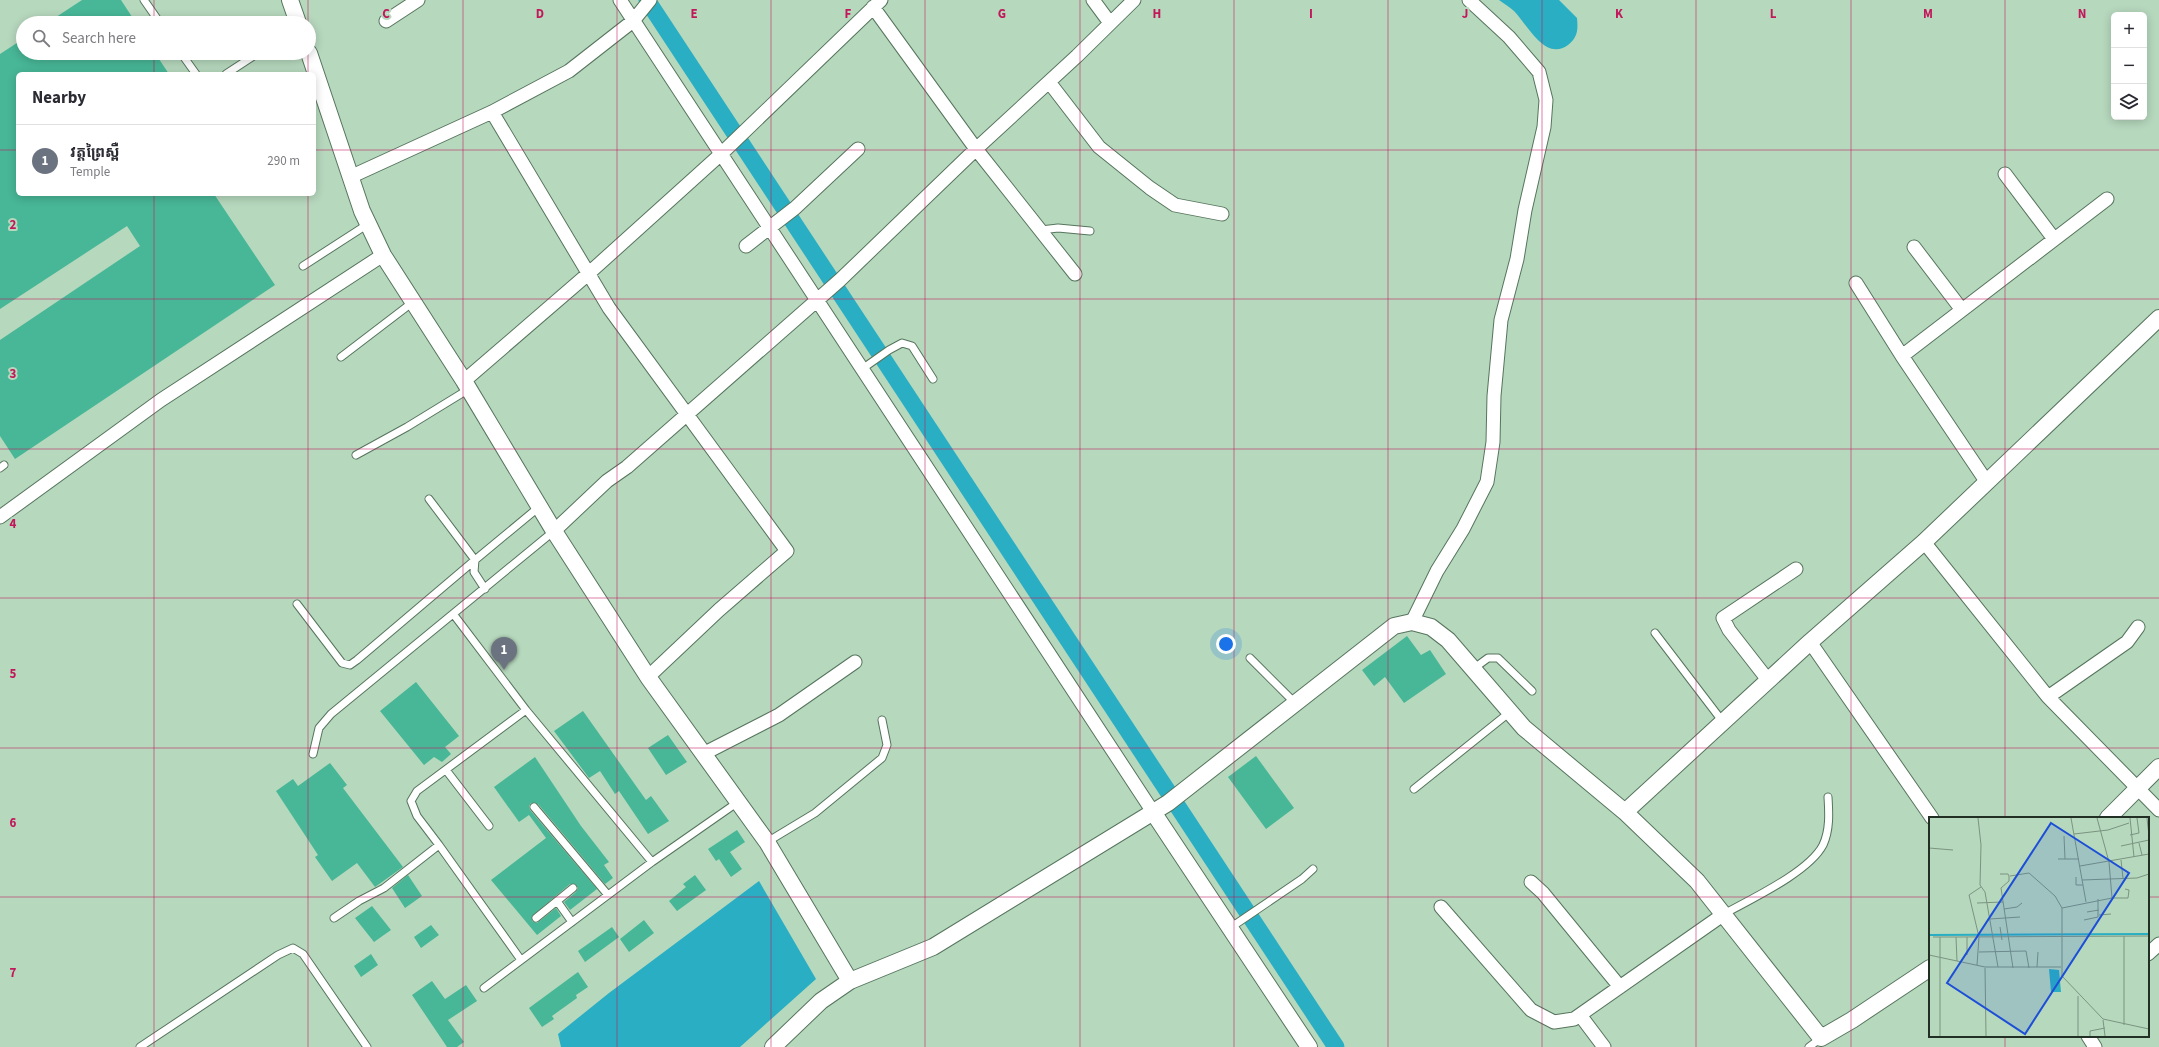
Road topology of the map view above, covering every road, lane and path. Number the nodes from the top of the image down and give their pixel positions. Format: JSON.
{"nodes":[{"id":1,"x":144,"y":0,"type":"edge"},
{"id":2,"x":290,"y":0,"type":"edge"},
{"id":3,"x":418,"y":0,"type":"edge"},
{"id":4,"x":620,"y":0,"type":"edge"},
{"id":5,"x":1093,"y":0,"type":"edge"},
{"id":6,"x":1134,"y":0,"type":"edge"},
{"id":7,"x":1469,"y":0,"type":"edge"},
{"id":8,"x":877,"y":3,"type":"edge"},
{"id":9,"x":646,"y":5,"type":"edge"},
{"id":10,"x":155,"y":16,"type":"edge"},
{"id":11,"x":296,"y":16,"type":"edge"},
{"id":12,"x":386,"y":21,"type":"dead end"},
{"id":13,"x":633,"y":21,"type":"junction"},
{"id":14,"x":1110,"y":23,"type":"junction"},
{"id":15,"x":187,"y":60,"type":"edge"},
{"id":16,"x":247,"y":60,"type":"edge"},
{"id":17,"x":310,"y":60,"type":"edge"},
{"id":18,"x":195,"y":72,"type":"edge"},
{"id":19,"x":229,"y":72,"type":"edge"},
{"id":20,"x":314,"y":72,"type":"edge"},
{"id":21,"x":316,"y":77,"type":"edge"},
{"id":22,"x":1049,"y":82,"type":"junction"},
{"id":23,"x":492,"y":112,"type":"junction"},
{"id":24,"x":858,"y":149,"type":"dead end"},
{"id":25,"x":976,"y":149,"type":"junction"},
{"id":26,"x":721,"y":154,"type":"junction"},
{"id":27,"x":2005,"y":174,"type":"dead end"},
{"id":28,"x":350,"y":177,"type":"junction"},
{"id":29,"x":2107,"y":199,"type":"dead end"},
{"id":30,"x":1222,"y":214,"type":"dead end"},
{"id":31,"x":368,"y":224,"type":"junction"},
{"id":32,"x":769,"y":228,"type":"junction"},
{"id":33,"x":1041,"y":230,"type":"junction"},
{"id":34,"x":1090,"y":231,"type":"dead end"},
{"id":35,"x":2054,"y":239,"type":"junction"},
{"id":36,"x":746,"y":246,"type":"dead end"},
{"id":37,"x":1914,"y":247,"type":"dead end"},
{"id":38,"x":383,"y":255,"type":"junction"},
{"id":39,"x":302,"y":266,"type":"dead end"},
{"id":40,"x":588,"y":274,"type":"junction"},
{"id":41,"x":1075,"y":274,"type":"dead end"},
{"id":42,"x":1856,"y":283,"type":"dead end"},
{"id":43,"x":822,"y":295,"type":"junction"},
{"id":44,"x":413,"y":302,"type":"junction"},
{"id":45,"x":1962,"y":310,"type":"junction"},
{"id":46,"x":2159,"y":318,"type":"edge"},
{"id":47,"x":1902,"y":356,"type":"junction"},
{"id":48,"x":341,"y":357,"type":"dead end"},
{"id":49,"x":862,"y":369,"type":"junction"},
{"id":50,"x":933,"y":379,"type":"dead end"},
{"id":51,"x":466,"y":385,"type":"junction"},
{"id":52,"x":686,"y":414,"type":"junction"},
{"id":53,"x":356,"y":455,"type":"dead end"},
{"id":54,"x":1986,"y":481,"type":"junction"},
{"id":55,"x":429,"y":499,"type":"dead end"},
{"id":56,"x":539,"y":507,"type":"junction"},
{"id":57,"x":0,"y":517,"type":"edge"},
{"id":58,"x":554,"y":531,"type":"junction"},
{"id":59,"x":1924,"y":542,"type":"junction"},
{"id":60,"x":475,"y":560,"type":"junction"},
{"id":61,"x":1796,"y":569,"type":"dead end"},
{"id":62,"x":485,"y":589,"type":"junction"},
{"id":63,"x":297,"y":604,"type":"dead end"},
{"id":64,"x":454,"y":615,"type":"junction"},
{"id":65,"x":1412,"y":622,"type":"junction"},
{"id":66,"x":2138,"y":627,"type":"dead end"},
{"id":67,"x":1655,"y":633,"type":"dead end"},
{"id":68,"x":1810,"y":642,"type":"junction"},
{"id":69,"x":1250,"y":658,"type":"dead end"},
{"id":70,"x":855,"y":662,"type":"dead end"},
{"id":71,"x":1473,"y":669,"type":"junction"},
{"id":72,"x":648,"y":677,"type":"junction"},
{"id":73,"x":1768,"y":680,"type":"junction"},
{"id":74,"x":1532,"y":691,"type":"dead end"},
{"id":75,"x":2048,"y":697,"type":"junction"},
{"id":76,"x":1295,"y":704,"type":"junction"},
{"id":77,"x":526,"y":710,"type":"junction"},
{"id":78,"x":1510,"y":711,"type":"junction"},
{"id":79,"x":882,"y":720,"type":"dead end"},
{"id":80,"x":1723,"y":722,"type":"junction"},
{"id":81,"x":313,"y":754,"type":"dead end"},
{"id":82,"x":703,"y":754,"type":"junction"},
{"id":83,"x":2159,"y":766,"type":"edge"},
{"id":84,"x":446,"y":770,"type":"junction"},
{"id":85,"x":1414,"y":789,"type":"dead end"},
{"id":86,"x":2139,"y":789,"type":"junction"},
{"id":87,"x":1828,"y":797,"type":"dead end"},
{"id":88,"x":738,"y":802,"type":"junction"},
{"id":89,"x":534,"y":807,"type":"dead end"},
{"id":90,"x":2159,"y":810,"type":"edge"},
{"id":91,"x":1153,"y":812,"type":"junction"},
{"id":92,"x":1625,"y":812,"type":"junction"},
{"id":93,"x":1931,"y":817,"type":"edge"},
{"id":94,"x":2109,"y":817,"type":"edge"},
{"id":95,"x":489,"y":826,"type":"dead end"},
{"id":96,"x":767,"y":842,"type":"junction"},
{"id":97,"x":439,"y":845,"type":"junction"},
{"id":98,"x":652,"y":862,"type":"junction"},
{"id":99,"x":1313,"y":869,"type":"dead end"},
{"id":100,"x":1531,"y":882,"type":"dead end"},
{"id":101,"x":573,"y":888,"type":"dead end"},
{"id":102,"x":608,"y":895,"type":"junction"},
{"id":103,"x":557,"y":901,"type":"junction"},
{"id":104,"x":1441,"y":908,"type":"dead end"},
{"id":105,"x":1724,"y":914,"type":"junction"},
{"id":106,"x":334,"y":918,"type":"dead end"},
{"id":107,"x":536,"y":918,"type":"dead end"},
{"id":108,"x":572,"y":922,"type":"junction"},
{"id":109,"x":1236,"y":924,"type":"junction"},
{"id":110,"x":2159,"y":944,"type":"edge"},
{"id":111,"x":2149,"y":953,"type":"edge"},
{"id":112,"x":521,"y":960,"type":"junction"},
{"id":113,"x":1929,"y":969,"type":"edge"},
{"id":114,"x":850,"y":981,"type":"junction"},
{"id":115,"x":1620,"y":987,"type":"junction"},
{"id":116,"x":484,"y":988,"type":"dead end"},
{"id":117,"x":1580,"y":1015,"type":"junction"},
{"id":118,"x":2089,"y":1037,"type":"edge"},
{"id":119,"x":1818,"y":1044,"type":"edge"},
{"id":120,"x":140,"y":1047,"type":"edge"},
{"id":121,"x":367,"y":1047,"type":"edge"},
{"id":122,"x":773,"y":1047,"type":"edge"},
{"id":123,"x":1309,"y":1047,"type":"edge"},
{"id":124,"x":1604,"y":1047,"type":"edge"},
{"id":125,"x":2095,"y":1047,"type":"edge"}],
"edges":[{"from":1,"to":10,"type":"lane"},
{"from":2,"to":11,"type":"street"},
{"from":3,"to":12,"type":"street"},
{"from":4,"to":13,"type":"street"},
{"from":5,"to":14,"type":"street"},
{"from":6,"to":14,"type":"street"},
{"from":7,"to":65,"type":"street"},
{"from":8,"to":25,"type":"street"},
{"from":8,"to":26,"type":"street"},
{"from":9,"to":13,"type":"street"},
{"from":13,"to":23,"type":"street"},
{"from":13,"to":26,"type":"street"},
{"from":14,"to":22,"type":"street"},
{"from":15,"to":18,"type":"lane"},
{"from":16,"to":19,"type":"lane"},
{"from":17,"to":20,"type":"street"},
{"from":21,"to":28,"type":"street"},
{"from":22,"to":25,"type":"street"},
{"from":22,"to":30,"type":"street"},
{"from":23,"to":28,"type":"street"},
{"from":23,"to":40,"type":"street"},
{"from":24,"to":32,"type":"street"},
{"from":25,"to":33,"type":"street"},
{"from":25,"to":43,"type":"street"},
{"from":26,"to":32,"type":"street"},
{"from":26,"to":40,"type":"street"},
{"from":27,"to":35,"type":"street"},
{"from":28,"to":31,"type":"street"},
{"from":29,"to":35,"type":"street"},
{"from":31,"to":38,"type":"street"},
{"from":31,"to":39,"type":"lane"},
{"from":32,"to":36,"type":"street"},
{"from":32,"to":43,"type":"street"},
{"from":33,"to":34,"type":"lane"},
{"from":33,"to":41,"type":"street"},
{"from":35,"to":45,"type":"street"},
{"from":37,"to":45,"type":"street"},
{"from":38,"to":44,"type":"street"},
{"from":38,"to":57,"type":"street"},
{"from":40,"to":51,"type":"street"},
{"from":40,"to":52,"type":"street"},
{"from":42,"to":47,"type":"street"},
{"from":43,"to":49,"type":"street"},
{"from":43,"to":52,"type":"street"},
{"from":44,"to":48,"type":"lane"},
{"from":44,"to":51,"type":"street"},
{"from":45,"to":47,"type":"street"},
{"from":46,"to":54,"type":"street"},
{"from":47,"to":54,"type":"street"},
{"from":49,"to":50,"type":"lane"},
{"from":49,"to":91,"type":"street"},
{"from":51,"to":53,"type":"lane"},
{"from":51,"to":56,"type":"street"},
{"from":52,"to":58,"type":"street"},
{"from":52,"to":72,"type":"street"},
{"from":54,"to":59,"type":"street"},
{"from":55,"to":60,"type":"lane"},
{"from":56,"to":58,"type":"street"},
{"from":56,"to":60,"type":"lane"},
{"from":58,"to":62,"type":"lane"},
{"from":58,"to":72,"type":"street"},
{"from":59,"to":68,"type":"street"},
{"from":59,"to":75,"type":"street"},
{"from":60,"to":62,"type":"lane"},
{"from":60,"to":63,"type":"lane"},
{"from":61,"to":73,"type":"street"},
{"from":62,"to":64,"type":"lane"},
{"from":64,"to":77,"type":"lane"},
{"from":64,"to":81,"type":"lane"},
{"from":65,"to":71,"type":"street"},
{"from":65,"to":76,"type":"street"},
{"from":66,"to":75,"type":"street"},
{"from":67,"to":80,"type":"lane"},
{"from":68,"to":73,"type":"street"},
{"from":68,"to":93,"type":"street"},
{"from":69,"to":76,"type":"lane"},
{"from":70,"to":82,"type":"street"},
{"from":71,"to":74,"type":"lane"},
{"from":71,"to":78,"type":"street"},
{"from":72,"to":82,"type":"street"},
{"from":73,"to":80,"type":"street"},
{"from":75,"to":86,"type":"street"},
{"from":76,"to":91,"type":"street"},
{"from":77,"to":84,"type":"lane"},
{"from":77,"to":98,"type":"lane"},
{"from":78,"to":85,"type":"lane"},
{"from":78,"to":92,"type":"street"},
{"from":79,"to":96,"type":"lane"},
{"from":80,"to":92,"type":"street"},
{"from":82,"to":88,"type":"street"},
{"from":83,"to":86,"type":"street"},
{"from":84,"to":95,"type":"lane"},
{"from":84,"to":97,"type":"lane"},
{"from":86,"to":90,"type":"street"},
{"from":86,"to":94,"type":"street"},
{"from":87,"to":105,"type":"lane"},
{"from":88,"to":96,"type":"street"},
{"from":88,"to":98,"type":"lane"},
{"from":89,"to":102,"type":"lane"},
{"from":91,"to":109,"type":"street"},
{"from":91,"to":114,"type":"street"},
{"from":92,"to":105,"type":"street"},
{"from":96,"to":114,"type":"street"},
{"from":97,"to":106,"type":"lane"},
{"from":97,"to":112,"type":"lane"},
{"from":98,"to":102,"type":"lane"},
{"from":99,"to":109,"type":"lane"},
{"from":100,"to":115,"type":"street"},
{"from":101,"to":103,"type":"lane"},
{"from":102,"to":108,"type":"lane"},
{"from":103,"to":107,"type":"lane"},
{"from":103,"to":108,"type":"lane"},
{"from":104,"to":117,"type":"street"},
{"from":105,"to":115,"type":"street"},
{"from":105,"to":119,"type":"street"},
{"from":108,"to":112,"type":"lane"},
{"from":109,"to":123,"type":"street"},
{"from":110,"to":111,"type":"street"},
{"from":112,"to":116,"type":"lane"},
{"from":113,"to":119,"type":"street"},
{"from":114,"to":122,"type":"street"},
{"from":115,"to":117,"type":"street"},
{"from":117,"to":124,"type":"street"},
{"from":118,"to":125,"type":"street"},
{"from":120,"to":121,"type":"lane"}]}
